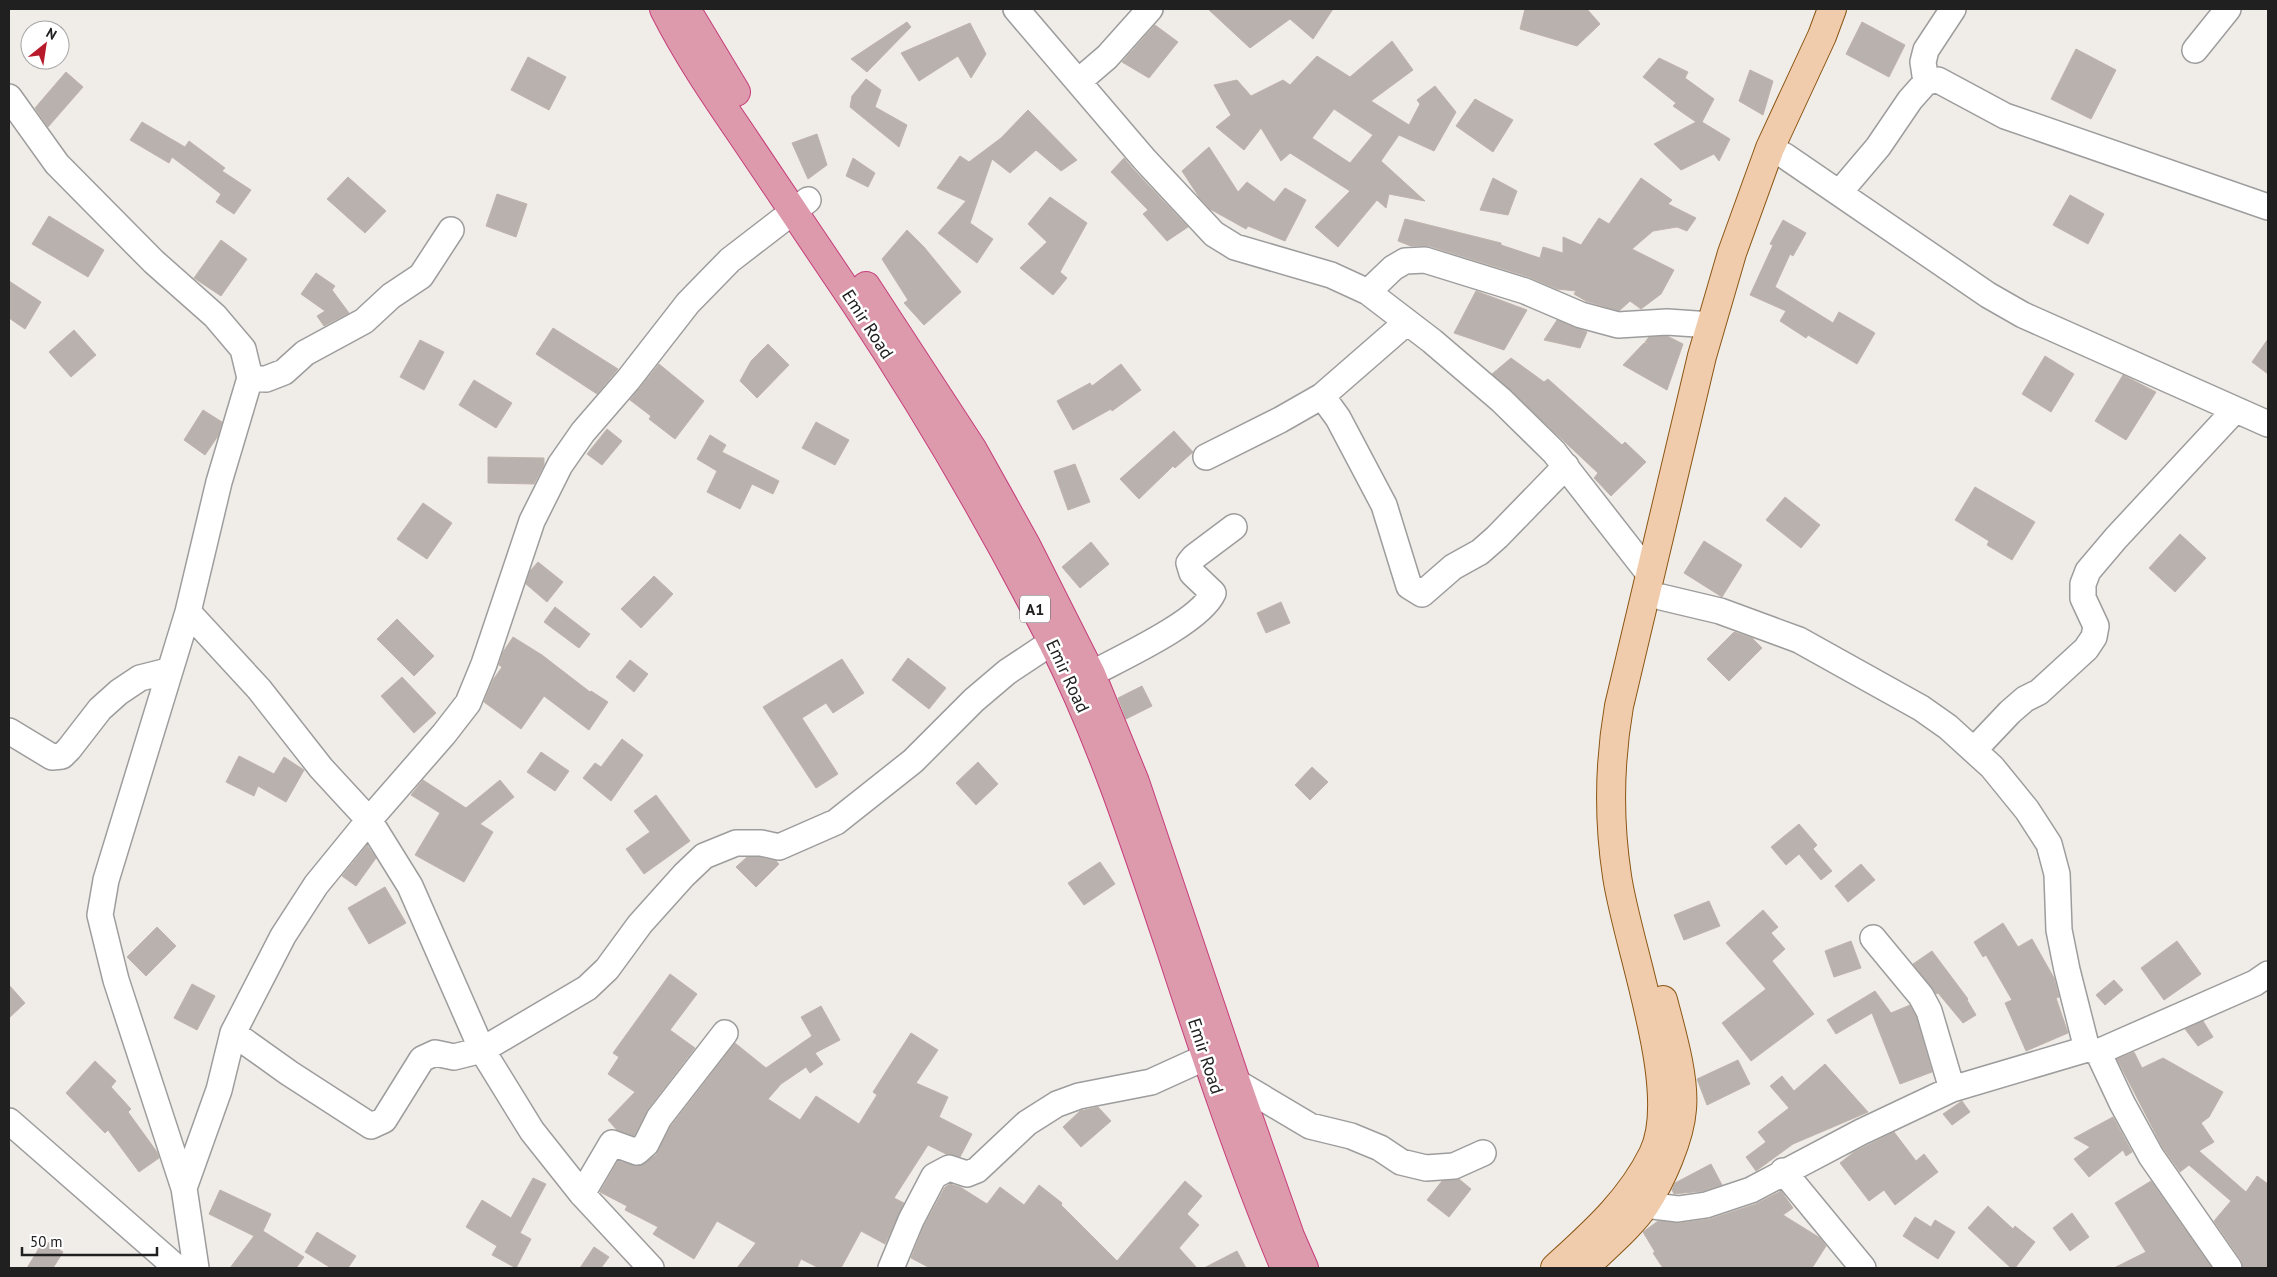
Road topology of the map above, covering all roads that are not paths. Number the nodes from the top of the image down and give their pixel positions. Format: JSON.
{"nodes":[{"id":1,"x":664,"y":9,"type":"edge"},
{"id":2,"x":686,"y":9,"type":"edge"},
{"id":3,"x":1016,"y":9,"type":"edge"},
{"id":4,"x":1150,"y":9,"type":"edge"},
{"id":5,"x":1953,"y":9,"type":"edge"},
{"id":6,"x":2228,"y":9,"type":"edge"},
{"id":7,"x":1833,"y":10,"type":"edge"},
{"id":8,"x":2195,"y":50,"type":"dead end"},
{"id":9,"x":1079,"y":81,"type":"junction"},
{"id":10,"x":1926,"y":82,"type":"junction"},
{"id":11,"x":9,"y":97,"type":"edge"},
{"id":12,"x":1778,"y":152,"type":"junction"},
{"id":13,"x":1839,"y":193,"type":"junction"},
{"id":14,"x":800,"y":206,"type":"junction"},
{"id":15,"x":2268,"y":207,"type":"edge"},
{"id":16,"x":451,"y":230,"type":"dead end"},
{"id":17,"x":1368,"y":292,"type":"junction"},
{"id":18,"x":1407,"y":322,"type":"junction"},
{"id":19,"x":1711,"y":325,"type":"junction"},
{"id":20,"x":250,"y":378,"type":"junction"},
{"id":21,"x":1322,"y":396,"type":"junction"},
{"id":22,"x":2235,"y":410,"type":"junction"},
{"id":23,"x":2268,"y":424,"type":"edge"},
{"id":24,"x":1206,"y":457,"type":"dead end"},
{"id":25,"x":1566,"y":466,"type":"junction"},
{"id":26,"x":1234,"y":527,"type":"dead end"},
{"id":27,"x":1655,"y":586,"type":"junction"},
{"id":28,"x":188,"y":612,"type":"junction"},
{"id":29,"x":1052,"y":642,"type":"junction"},
{"id":30,"x":168,"y":672,"type":"junction"},
{"id":31,"x":1091,"y":674,"type":"junction"},
{"id":32,"x":9,"y":731,"type":"edge"},
{"id":33,"x":1974,"y":750,"type":"junction"},
{"id":34,"x":369,"y":820,"type":"junction"},
{"id":35,"x":1873,"y":938,"type":"dead end"},
{"id":36,"x":2268,"y":974,"type":"edge"},
{"id":37,"x":233,"y":1033,"type":"junction"},
{"id":38,"x":725,"y":1033,"type":"dead end"},
{"id":39,"x":482,"y":1050,"type":"junction"},
{"id":40,"x":2092,"y":1050,"type":"junction"},
{"id":41,"x":1206,"y":1058,"type":"junction"},
{"id":42,"x":1236,"y":1082,"type":"junction"},
{"id":43,"x":1952,"y":1089,"type":"junction"},
{"id":44,"x":9,"y":1121,"type":"edge"},
{"id":45,"x":1483,"y":1153,"type":"dead end"},
{"id":46,"x":1784,"y":1171,"type":"junction"},
{"id":47,"x":184,"y":1188,"type":"junction"},
{"id":48,"x":582,"y":1194,"type":"junction"},
{"id":49,"x":1636,"y":1202,"type":"junction"},
{"id":50,"x":177,"y":1268,"type":"edge"},
{"id":51,"x":196,"y":1268,"type":"edge"},
{"id":52,"x":651,"y":1268,"type":"edge"},
{"id":53,"x":891,"y":1268,"type":"edge"},
{"id":54,"x":1285,"y":1268,"type":"edge"},
{"id":55,"x":1304,"y":1268,"type":"edge"},
{"id":56,"x":1554,"y":1268,"type":"edge"},
{"id":57,"x":1584,"y":1268,"type":"edge"},
{"id":58,"x":1863,"y":1268,"type":"edge"},
{"id":59,"x":2229,"y":1268,"type":"edge"}],
"edges":[{"from":1,"to":14,"type":"highway","name":"Emir Road","number":"A1"},
{"from":2,"to":14,"type":"highway","name":"Emir Road","number":"A1"},
{"from":3,"to":9,"type":"street"},
{"from":4,"to":9,"type":"street"},
{"from":5,"to":10,"type":"street"},
{"from":6,"to":8,"type":"street"},
{"from":7,"to":12,"type":"main road"},
{"from":9,"to":17,"type":"street"},
{"from":10,"to":13,"type":"street"},
{"from":10,"to":15,"type":"street"},
{"from":11,"to":20,"type":"street"},
{"from":12,"to":13,"type":"street"},
{"from":12,"to":19,"type":"main road"},
{"from":12,"to":27,"type":"main road"},
{"from":13,"to":22,"type":"street"},
{"from":14,"to":29,"type":"highway","name":"Emir Road","number":"A1"},
{"from":14,"to":31,"type":"highway","name":"Emir Road","number":"A1"},
{"from":14,"to":34,"type":"street"},
{"from":16,"to":20,"type":"street"},
{"from":17,"to":18,"type":"street"},
{"from":17,"to":19,"type":"street"},
{"from":18,"to":21,"type":"street"},
{"from":18,"to":25,"type":"street"},
{"from":19,"to":27,"type":"main road"},
{"from":20,"to":28,"type":"street"},
{"from":21,"to":24,"type":"street"},
{"from":21,"to":25,"type":"street"},
{"from":22,"to":23,"type":"street"},
{"from":22,"to":33,"type":"street"},
{"from":25,"to":27,"type":"street"},
{"from":26,"to":31,"type":"street"},
{"from":27,"to":33,"type":"street"},
{"from":27,"to":49,"type":"main road"},
{"from":28,"to":30,"type":"street"},
{"from":28,"to":34,"type":"street"},
{"from":29,"to":39,"type":"street"},
{"from":29,"to":41,"type":"highway","name":"Emir Road","number":"A1"},
{"from":30,"to":32,"type":"street"},
{"from":30,"to":47,"type":"street"},
{"from":31,"to":42,"type":"highway","name":"Emir Road","number":"A1"},
{"from":33,"to":40,"type":"street"},
{"from":34,"to":37,"type":"street"},
{"from":34,"to":39,"type":"street"},
{"from":35,"to":43,"type":"street"},
{"from":36,"to":40,"type":"street"},
{"from":37,"to":39,"type":"street"},
{"from":37,"to":47,"type":"street"},
{"from":38,"to":48,"type":"street"},
{"from":39,"to":48,"type":"street"},
{"from":40,"to":43,"type":"street"},
{"from":40,"to":59,"type":"street"},
{"from":41,"to":53,"type":"street"},
{"from":41,"to":54,"type":"highway","name":"Emir Road","number":"A1"},
{"from":42,"to":45,"type":"street"},
{"from":42,"to":55,"type":"highway","name":"Emir Road","number":"A1"},
{"from":43,"to":46,"type":"street"},
{"from":44,"to":50,"type":"street"},
{"from":46,"to":49,"type":"street"},
{"from":46,"to":58,"type":"street"},
{"from":47,"to":51,"type":"street"},
{"from":48,"to":52,"type":"street"},
{"from":49,"to":56,"type":"main road"},
{"from":49,"to":57,"type":"main road"}]}
